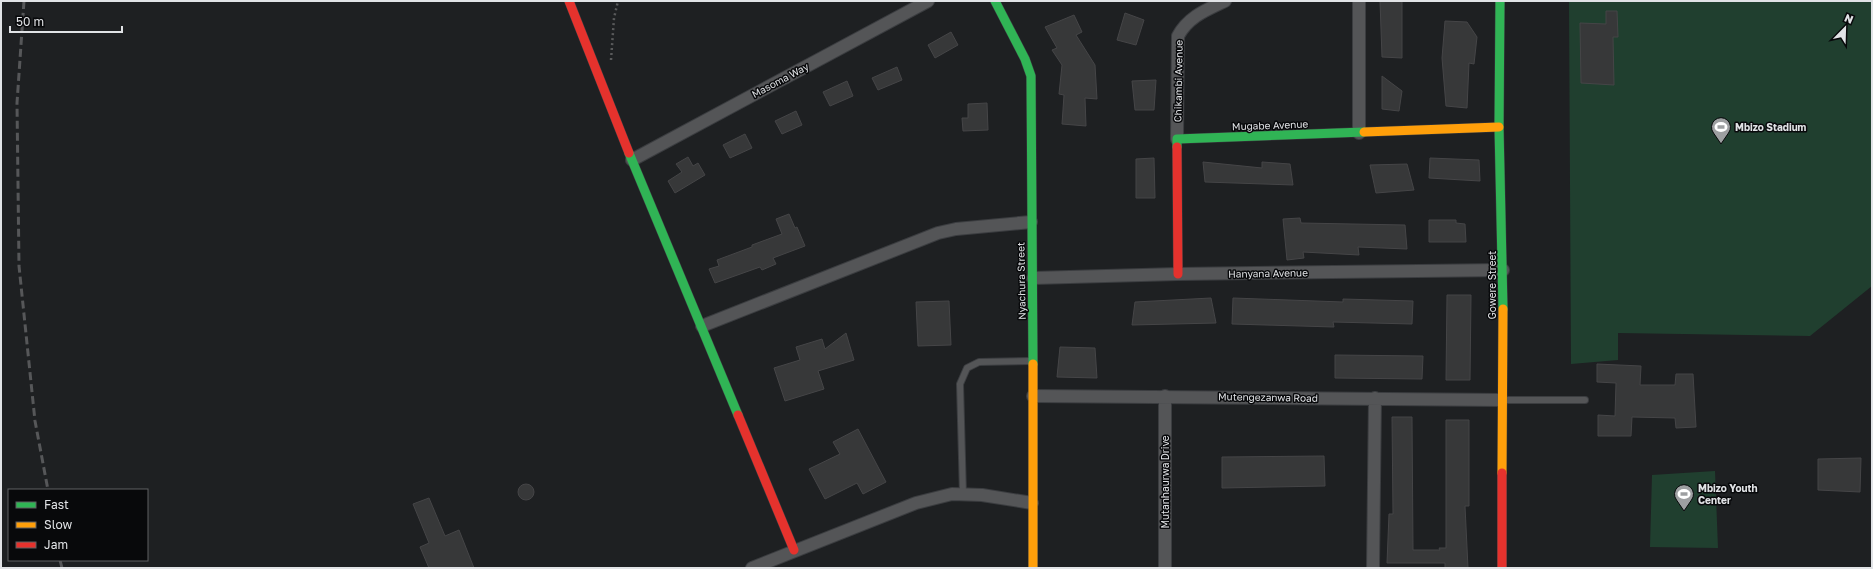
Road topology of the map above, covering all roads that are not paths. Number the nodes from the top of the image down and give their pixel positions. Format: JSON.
{"nodes":[{"id":1,"x":569,"y":1,"type":"edge"},
{"id":2,"x":928,"y":1,"type":"edge"},
{"id":3,"x":995,"y":1,"type":"edge"},
{"id":4,"x":1225,"y":1,"type":"edge"},
{"id":5,"x":1359,"y":1,"type":"edge"},
{"id":6,"x":1500,"y":1,"type":"edge"},
{"id":7,"x":1500,"y":127,"type":"junction"},
{"id":8,"x":1359,"y":133,"type":"junction"},
{"id":9,"x":1177,"y":139,"type":"junction"},
{"id":10,"x":632,"y":160,"type":"junction"},
{"id":11,"x":1031,"y":222,"type":"junction"},
{"id":12,"x":1503,"y":270,"type":"junction"},
{"id":13,"x":1178,"y":274,"type":"junction"},
{"id":14,"x":1034,"y":278,"type":"junction"},
{"id":15,"x":702,"y":326,"type":"junction"},
{"id":16,"x":1033,"y":361,"type":"junction"},
{"id":17,"x":1033,"y":396,"type":"junction"},
{"id":18,"x":1165,"y":396,"type":"junction"},
{"id":19,"x":1375,"y":398,"type":"junction"},
{"id":20,"x":1502,"y":400,"type":"junction"},
{"id":21,"x":1585,"y":400,"type":"dead end"},
{"id":22,"x":963,"y":495,"type":"junction"},
{"id":23,"x":1032,"y":503,"type":"junction"},
{"id":24,"x":794,"y":550,"type":"junction"},
{"id":25,"x":752,"y":568,"type":"edge"},
{"id":26,"x":1033,"y":568,"type":"edge"},
{"id":27,"x":1165,"y":568,"type":"edge"},
{"id":28,"x":1373,"y":568,"type":"edge"},
{"id":29,"x":1502,"y":568,"type":"edge"}],
"edges":[{"from":1,"to":10,"type":"street"},
{"from":2,"to":10,"type":"street","name":"Masoma Way"},
{"from":3,"to":11,"type":"street","name":"Nyachura Street"},
{"from":4,"to":9,"type":"street","name":"Chikambi Avenue"},
{"from":5,"to":8,"type":"street"},
{"from":6,"to":7,"type":"street","name":"Gowere Street"},
{"from":7,"to":8,"type":"street","name":"Mugabe Avenue"},
{"from":7,"to":12,"type":"street","name":"Gowere Street"},
{"from":8,"to":9,"type":"street","name":"Mugabe Avenue"},
{"from":9,"to":13,"type":"street"},
{"from":10,"to":15,"type":"street"},
{"from":11,"to":14,"type":"street","name":"Nyachura Street"},
{"from":11,"to":15,"type":"street"},
{"from":12,"to":13,"type":"street","name":"Hanyana Avenue"},
{"from":12,"to":20,"type":"street","name":"Gowere Street"},
{"from":13,"to":14,"type":"street","name":"Hanyana Avenue"},
{"from":14,"to":16,"type":"street","name":"Nyachura Street"},
{"from":15,"to":24,"type":"street"},
{"from":16,"to":17,"type":"street","name":"Nyachura Street"},
{"from":16,"to":22,"type":"lane"},
{"from":17,"to":18,"type":"street","name":"Mutengezanwa Road"},
{"from":17,"to":23,"type":"street","name":"Nyachura Street"},
{"from":18,"to":19,"type":"street","name":"Mutengezanwa Road"},
{"from":18,"to":27,"type":"street","name":"Mutanhaurwa Drive"},
{"from":19,"to":20,"type":"street","name":"Mutengezanwa Road"},
{"from":19,"to":28,"type":"street"},
{"from":20,"to":21,"type":"lane"},
{"from":20,"to":29,"type":"street","name":"Gowere Street"},
{"from":22,"to":23,"type":"street"},
{"from":22,"to":24,"type":"street"},
{"from":23,"to":26,"type":"street","name":"Nyachura Street"},
{"from":24,"to":25,"type":"street"}]}
